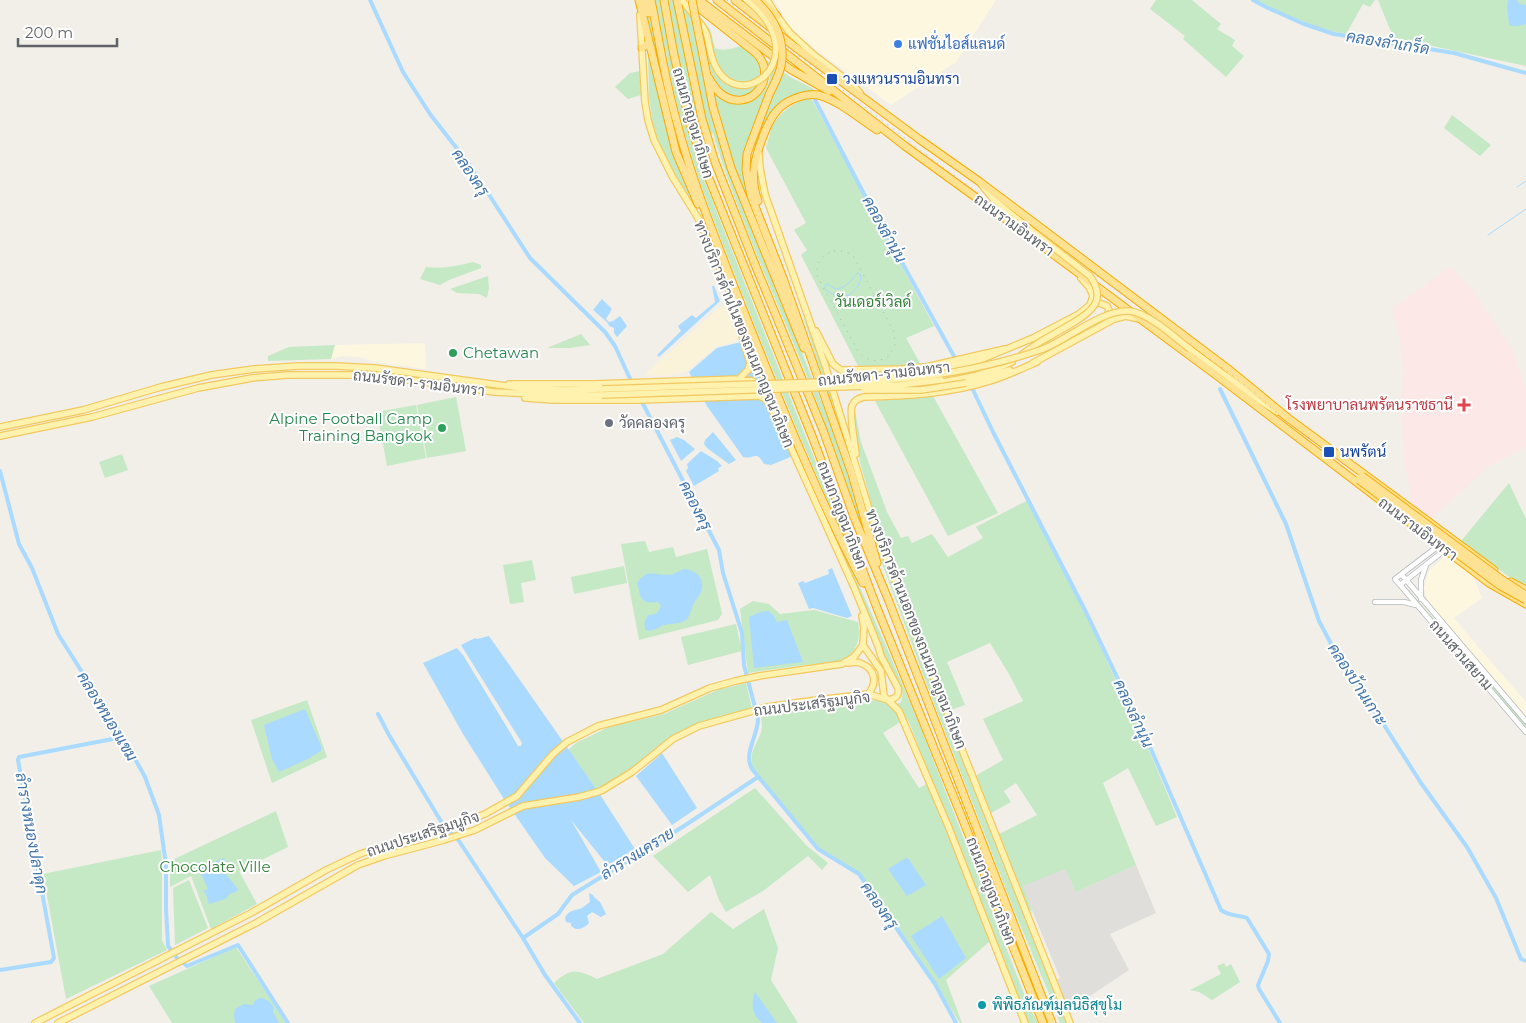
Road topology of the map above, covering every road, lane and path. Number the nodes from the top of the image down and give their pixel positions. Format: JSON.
{"nodes":[{"id":1,"x":639,"y":0,"type":"edge"},
{"id":2,"x":646,"y":0,"type":"edge"},
{"id":3,"x":651,"y":0,"type":"edge"},
{"id":4,"x":664,"y":0,"type":"edge"},
{"id":5,"x":677,"y":0,"type":"edge"},
{"id":6,"x":682,"y":0,"type":"edge"},
{"id":7,"x":691,"y":0,"type":"edge"},
{"id":8,"x":699,"y":0,"type":"edge"},
{"id":9,"x":717,"y":0,"type":"edge"},
{"id":10,"x":735,"y":0,"type":"edge"},
{"id":11,"x":747,"y":0,"type":"edge"},
{"id":12,"x":755,"y":0,"type":"edge"},
{"id":13,"x":760,"y":0,"type":"edge"},
{"id":14,"x":767,"y":0,"type":"edge"},
{"id":15,"x":777,"y":16,"type":"junction"},
{"id":16,"x":657,"y":37,"type":"junction"},
{"id":17,"x":642,"y":48,"type":"junction"},
{"id":18,"x":651,"y":48,"type":"junction"},
{"id":19,"x":706,"y":73,"type":"junction"},
{"id":20,"x":864,"y":97,"type":"junction"},
{"id":21,"x":845,"y":99,"type":"junction"},
{"id":22,"x":761,"y":141,"type":"junction"},
{"id":23,"x":905,"y":146,"type":"junction"},
{"id":24,"x":980,"y":182,"type":"junction"},
{"id":25,"x":714,"y":233,"type":"junction"},
{"id":26,"x":1073,"y":269,"type":"junction"},
{"id":27,"x":783,"y":278,"type":"junction"},
{"id":28,"x":1114,"y":284,"type":"junction"},
{"id":29,"x":1107,"y":294,"type":"junction"},
{"id":30,"x":1126,"y":294,"type":"junction"},
{"id":31,"x":1119,"y":303,"type":"junction"},
{"id":32,"x":1090,"y":304,"type":"junction"},
{"id":33,"x":1158,"y":317,"type":"junction"},
{"id":34,"x":808,"y":319,"type":"junction"},
{"id":35,"x":1141,"y":319,"type":"junction"},
{"id":36,"x":1148,"y":325,"type":"junction"},
{"id":37,"x":1102,"y":326,"type":"junction"},
{"id":38,"x":748,"y":336,"type":"junction"},
{"id":39,"x":1005,"y":349,"type":"junction"},
{"id":40,"x":750,"y":359,"type":"junction"},
{"id":41,"x":757,"y":360,"type":"junction"},
{"id":42,"x":1012,"y":362,"type":"junction"},
{"id":43,"x":1036,"y":362,"type":"junction"},
{"id":44,"x":858,"y":370,"type":"junction"},
{"id":45,"x":739,"y":379,"type":"junction"},
{"id":46,"x":678,"y":381,"type":"junction"},
{"id":47,"x":800,"y":383,"type":"junction"},
{"id":48,"x":492,"y":384,"type":"junction"},
{"id":49,"x":814,"y":388,"type":"junction"},
{"id":50,"x":494,"y":392,"type":"junction"},
{"id":51,"x":602,"y":392,"type":"junction"},
{"id":52,"x":824,"y":395,"type":"junction"},
{"id":53,"x":747,"y":396,"type":"junction"},
{"id":54,"x":864,"y":396,"type":"junction"},
{"id":55,"x":883,"y":396,"type":"junction"},
{"id":56,"x":679,"y":398,"type":"junction"},
{"id":57,"x":772,"y":398,"type":"junction"},
{"id":58,"x":770,"y":405,"type":"junction"},
{"id":59,"x":1288,"y":418,"type":"junction"},
{"id":60,"x":0,"y":427,"type":"edge"},
{"id":61,"x":0,"y":436,"type":"edge"},
{"id":62,"x":1319,"y":440,"type":"junction"},
{"id":63,"x":1313,"y":449,"type":"junction"},
{"id":64,"x":793,"y":452,"type":"junction"},
{"id":65,"x":857,"y":468,"type":"junction"},
{"id":66,"x":1361,"y":478,"type":"junction"},
{"id":67,"x":1418,"y":513,"type":"junction"},
{"id":68,"x":1410,"y":523,"type":"junction"},
{"id":69,"x":1451,"y":537,"type":"junction"},
{"id":70,"x":1433,"y":540,"type":"junction"},
{"id":71,"x":1443,"y":547,"type":"junction"},
{"id":72,"x":1469,"y":551,"type":"junction"},
{"id":73,"x":1432,"y":552,"type":"junction"},
{"id":74,"x":1460,"y":561,"type":"junction"},
{"id":75,"x":1427,"y":564,"type":"junction"},
{"id":76,"x":1402,"y":574,"type":"junction"},
{"id":77,"x":1406,"y":580,"type":"junction"},
{"id":78,"x":1400,"y":585,"type":"junction"},
{"id":79,"x":1526,"y":590,"type":"edge"},
{"id":80,"x":1526,"y":595,"type":"edge"},
{"id":81,"x":888,"y":599,"type":"junction"},
{"id":82,"x":1421,"y":599,"type":"junction"},
{"id":83,"x":1526,"y":600,"type":"edge"},
{"id":84,"x":1375,"y":602,"type":"dead end"},
{"id":85,"x":1526,"y":604,"type":"edge"},
{"id":86,"x":1417,"y":605,"type":"junction"},
{"id":87,"x":860,"y":606,"type":"junction"},
{"id":88,"x":877,"y":608,"type":"junction"},
{"id":89,"x":875,"y":638,"type":"junction"},
{"id":90,"x":863,"y":642,"type":"junction"},
{"id":91,"x":846,"y":663,"type":"junction"},
{"id":92,"x":868,"y":694,"type":"junction"},
{"id":93,"x":888,"y":700,"type":"junction"},
{"id":94,"x":1526,"y":721,"type":"edge"},
{"id":95,"x":1526,"y":732,"type":"edge"},
{"id":96,"x":491,"y":822,"type":"junction"},
{"id":97,"x":447,"y":829,"type":"junction"},
{"id":98,"x":250,"y":914,"type":"junction"},
{"id":99,"x":256,"y":923,"type":"junction"},
{"id":100,"x":35,"y":1023,"type":"edge"},
{"id":101,"x":58,"y":1023,"type":"edge"},
{"id":102,"x":1025,"y":1023,"type":"edge"},
{"id":103,"x":1043,"y":1023,"type":"edge"},
{"id":104,"x":1052,"y":1023,"type":"edge"},
{"id":105,"x":1070,"y":1023,"type":"edge"}],
"edges":[{"from":1,"to":17,"type":"main road","name":"ทางบริการด้านในของถนนกาญจนาภิเษก"},
{"from":1,"to":18,"type":"highway"},
{"from":2,"to":16,"type":"highway"},
{"from":3,"to":16,"type":"highway"},
{"from":4,"to":88,"type":"highway","name":"ถนนกาญจนาภิเษก"},
{"from":5,"to":81,"type":"highway","name":"ถนนกาญจนาภิเษก"},
{"from":6,"to":11,"type":"main road","bridge":true},
{"from":7,"to":19,"type":"highway","bridge":true},
{"from":7,"to":19,"type":"highway"},
{"from":8,"to":21,"type":"highway"},
{"from":9,"to":21,"type":"highway","name":"ถนนรามอินทรา"},
{"from":10,"to":20,"type":"highway","name":"ถนนรามอินทรา"},
{"from":12,"to":27,"type":"highway","bridge":true},
{"from":13,"to":15,"type":"highway"},
{"from":14,"to":15,"type":"main road"},
{"from":15,"to":20,"type":"main road"},
{"from":16,"to":25,"type":"highway"},
{"from":17,"to":18,"type":"highway"},
{"from":17,"to":38,"type":"main road","name":"ทางบริการด้านในของถนนกาญจนาภิเษก"},
{"from":18,"to":25,"type":"highway"},
{"from":19,"to":52,"type":"highway"},
{"from":20,"to":24,"type":"highway","name":"ถนนรามอินทรา"},
{"from":21,"to":23,"type":"highway","name":"ถนนรามอินทรา"},
{"from":22,"to":23,"type":"highway"},
{"from":22,"to":27,"type":"highway"},
{"from":22,"to":34,"type":"main road","name":"ทางบริการด้านนอกของถนนกาญจนาภิเษก"},
{"from":23,"to":26,"type":"highway","name":"ถนนรามอินทรา"},
{"from":24,"to":28,"type":"highway","name":"ถนนรามอินทรา"},
{"from":24,"to":42,"type":"main road","name":"ถนนรัชดา-รามอินทรา","bridge":true},
{"from":25,"to":38,"type":"highway"},
{"from":26,"to":29,"type":"highway","name":"ถนนรามอินทรา"},
{"from":26,"to":32,"type":"main road"},
{"from":27,"to":52,"type":"highway"},
{"from":28,"to":29,"type":"highway"},
{"from":28,"to":30,"type":"highway","name":"ถนนรามอินทรา"},
{"from":29,"to":31,"type":"highway","name":"ถนนรามอินทรา"},
{"from":30,"to":31,"type":"highway"},
{"from":30,"to":33,"type":"highway","name":"ถนนรามอินทรา"},
{"from":31,"to":35,"type":"highway","name":"ถนนรามอินทรา"},
{"from":32,"to":37,"type":"main road"},
{"from":32,"to":39,"type":"main road","name":"ถนนรัชดา-รามอินทรา"},
{"from":33,"to":36,"type":"highway"},
{"from":33,"to":59,"type":"highway","name":"ถนนรามอินทรา"},
{"from":34,"to":44,"type":"main road"},
{"from":34,"to":65,"type":"main road","name":"ทางบริการด้านนอกของถนนกาญจนาภิเษก"},
{"from":35,"to":36,"type":"highway","name":"ถนนรามอินทรา"},
{"from":35,"to":37,"type":"main road","name":"ถนนรัชดา-รามอินทรา"},
{"from":36,"to":63,"type":"highway","name":"ถนนรามอินทรา"},
{"from":37,"to":43,"type":"main road","name":"ถนนรัชดา-รามอินทรา"},
{"from":38,"to":40,"type":"main road"},
{"from":38,"to":41,"type":"main road","name":"ทางบริการด้านในของถนนกาญจนาภิเษก"},
{"from":38,"to":88,"type":"highway","bridge":true},
{"from":39,"to":44,"type":"main road"},
{"from":39,"to":47,"type":"main road","name":"ถนนรัชดา-รามอินทรา","bridge":true},
{"from":40,"to":41,"type":"main road"},
{"from":40,"to":45,"type":"main road"},
{"from":41,"to":57,"type":"main road","name":"ทางบริการด้านในของถนนกาญจนาภิเษก","bridge":true},
{"from":42,"to":49,"type":"main road","name":"ถนนรัชดา-รามอินทรา","bridge":true},
{"from":42,"to":55,"type":"main road"},
{"from":43,"to":49,"type":"main road","name":"ถนนรัชดา-รามอินทรา","bridge":true},
{"from":43,"to":55,"type":"main road"},
{"from":44,"to":54,"type":"main road"},
{"from":45,"to":46,"type":"main road"},
{"from":45,"to":53,"type":"main road","bridge":true},
{"from":46,"to":48,"type":"main road"},
{"from":46,"to":56,"type":"main road"},
{"from":47,"to":51,"type":"main road","name":"ถนนรัชดา-รามอินทรา","bridge":true},
{"from":47,"to":59,"type":"main road","name":"ถนนรัชดา-รามอินทรา","bridge":true},
{"from":48,"to":51,"type":"main road","name":"ถนนรัชดา-รามอินทรา"},
{"from":48,"to":60,"type":"main road","name":"ถนนรัชดา-รามอินทรา"},
{"from":49,"to":51,"type":"main road","name":"ถนนรัชดา-รามอินทรา","bridge":true},
{"from":50,"to":51,"type":"main road","name":"ถนนรัชดา-รามอินทรา"},
{"from":50,"to":56,"type":"main road"},
{"from":50,"to":61,"type":"main road","name":"ถนนรัชดา-รามอินทรา"},
{"from":52,"to":81,"type":"highway"},
{"from":53,"to":56,"type":"main road"},
{"from":53,"to":58,"type":"main road"},
{"from":54,"to":55,"type":"main road"},
{"from":54,"to":65,"type":"main road"},
{"from":57,"to":58,"type":"main road"},
{"from":57,"to":64,"type":"main road","name":"ทางบริการด้านในของถนนกาญจนาภิเษก"},
{"from":58,"to":64,"type":"main road"},
{"from":59,"to":62,"type":"highway","name":"ถนนรามอินทรา"},
{"from":62,"to":66,"type":"highway","name":"ถนนรามอินทรา"},
{"from":62,"to":67,"type":"highway","name":"ถนนรามอินทรา"},
{"from":63,"to":66,"type":"highway","name":"ถนนรามอินทรา"},
{"from":63,"to":68,"type":"highway","name":"ถนนรามอินทรา"},
{"from":64,"to":87,"type":"main road","name":"ทางบริการด้านในของถนนกาญจนาภิเษก"},
{"from":65,"to":105,"type":"main road","name":"ทางบริการด้านนอกของถนนกาญจนาภิเษก"},
{"from":66,"to":80,"type":"highway","name":"ถนนรามอินทรา","bridge":true},
{"from":66,"to":83,"type":"highway","name":"ถนนรามอินทรา","bridge":true},
{"from":67,"to":68,"type":"highway"},
{"from":67,"to":69,"type":"highway","name":"ถนนรามอินทรา"},
{"from":68,"to":70,"type":"highway","name":"ถนนรามอินทรา"},
{"from":69,"to":71,"type":"street"},
{"from":69,"to":72,"type":"highway","name":"ถนนรามอินทรา"},
{"from":70,"to":71,"type":"highway","name":"ถนนรามอินทรา"},
{"from":70,"to":73,"type":"highway"},
{"from":71,"to":73,"type":"street"},
{"from":71,"to":74,"type":"highway","name":"ถนนรามอินทรา"},
{"from":71,"to":75,"type":"street"},
{"from":72,"to":74,"type":"highway"},
{"from":72,"to":79,"type":"highway","name":"ถนนรามอินทรา"},
{"from":73,"to":76,"type":"street"},
{"from":74,"to":85,"type":"highway","name":"ถนนรามอินทรา"},
{"from":75,"to":77,"type":"street"},
{"from":75,"to":82,"type":"street"},
{"from":76,"to":77,"type":"street","name":"ถนนสวนสยาม"},
{"from":76,"to":78,"type":"street","name":"ถนนสวนสยาม"},
{"from":77,"to":78,"type":"street"},
{"from":77,"to":82,"type":"street","name":"ถนนสวนสยาม"},
{"from":78,"to":86,"type":"street","name":"ถนนสวนสยาม"},
{"from":81,"to":104,"type":"highway","name":"ถนนกาญจนาภิเษก"},
{"from":82,"to":94,"type":"street","name":"ถนนสวนสยาม"},
{"from":84,"to":86,"type":"street"},
{"from":86,"to":95,"type":"street","name":"ถนนสวนสยาม"},
{"from":87,"to":89,"type":"main road","name":"ทางบริการด้านในของถนนกาญจนาภิเษก"},
{"from":87,"to":90,"type":"main road","name":"ทางบริการด้านในของถนนกาญจนาภิเษก"},
{"from":88,"to":103,"type":"highway","name":"ถนนกาญจนาภิเษก"},
{"from":89,"to":90,"type":"main road"},
{"from":89,"to":93,"type":"main road","name":"ทางบริการด้านในของถนนกาญจนาภิเษก"},
{"from":90,"to":91,"type":"main road"},
{"from":90,"to":93,"type":"main road"},
{"from":91,"to":92,"type":"main road"},
{"from":91,"to":97,"type":"main road","name":"ถนนประเสริฐมนูกิจ"},
{"from":92,"to":93,"type":"main road","name":"ถนนประเสริฐมนูกิจ"},
{"from":92,"to":96,"type":"main road","name":"ถนนประเสริฐมนูกิจ"},
{"from":93,"to":102,"type":"main road"},
{"from":96,"to":97,"type":"main road"},
{"from":96,"to":99,"type":"main road","name":"ถนนประเสริฐมนูกิจ"},
{"from":97,"to":98,"type":"main road","name":"ถนนประเสริฐมนูกิจ"},
{"from":98,"to":99,"type":"main road"},
{"from":98,"to":100,"type":"main road","name":"ถนนประเสริฐมนูกิจ"},
{"from":99,"to":101,"type":"main road","name":"ถนนประเสริฐมนูกิจ"}]}
